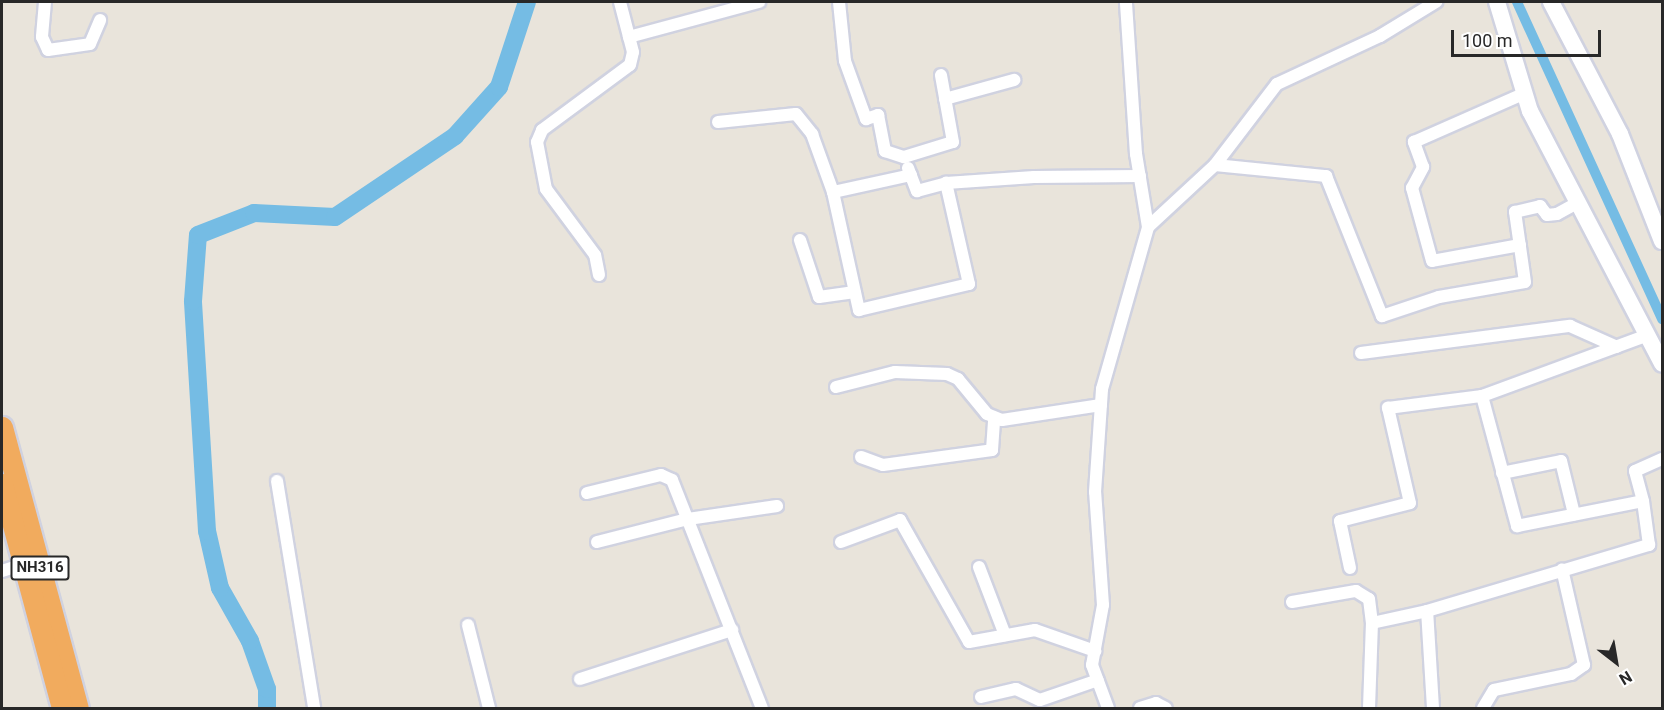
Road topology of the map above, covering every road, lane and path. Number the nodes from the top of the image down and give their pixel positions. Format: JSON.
{"nodes":[{"id":1,"x":45,"y":2,"type":"edge"},
{"id":2,"x":620,"y":2,"type":"edge"},
{"id":3,"x":759,"y":2,"type":"edge"},
{"id":4,"x":839,"y":2,"type":"edge"},
{"id":5,"x":1126,"y":2,"type":"edge"},
{"id":6,"x":1436,"y":2,"type":"edge"},
{"id":7,"x":1497,"y":2,"type":"edge"},
{"id":8,"x":1551,"y":2,"type":"edge"},
{"id":9,"x":100,"y":20,"type":"dead end"},
{"id":10,"x":629,"y":37,"type":"junction"},
{"id":11,"x":941,"y":75,"type":"dead end"},
{"id":12,"x":1014,"y":80,"type":"dead end"},
{"id":13,"x":1525,"y":93,"type":"junction"},
{"id":14,"x":945,"y":99,"type":"junction"},
{"id":15,"x":718,"y":122,"type":"dead end"},
{"id":16,"x":904,"y":157,"type":"junction"},
{"id":17,"x":1215,"y":165,"type":"junction"},
{"id":18,"x":911,"y":175,"type":"junction"},
{"id":19,"x":1140,"y":176,"type":"junction"},
{"id":20,"x":946,"y":183,"type":"junction"},
{"id":21,"x":833,"y":192,"type":"junction"},
{"id":22,"x":1579,"y":202,"type":"junction"},
{"id":23,"x":1148,"y":227,"type":"junction"},
{"id":24,"x":1661,"y":234,"type":"edge"},
{"id":25,"x":800,"y":240,"type":"dead end"},
{"id":26,"x":1520,"y":244,"type":"junction"},
{"id":27,"x":599,"y":275,"type":"dead end"},
{"id":28,"x":855,"y":292,"type":"junction"},
{"id":29,"x":1648,"y":335,"type":"junction"},
{"id":30,"x":1617,"y":346,"type":"junction"},
{"id":31,"x":1361,"y":353,"type":"dead end"},
{"id":32,"x":1662,"y":364,"type":"edge"},
{"id":33,"x":836,"y":387,"type":"dead end"},
{"id":34,"x":1482,"y":396,"type":"junction"},
{"id":35,"x":1101,"y":405,"type":"junction"},
{"id":36,"x":994,"y":419,"type":"junction"},
{"id":37,"x":2,"y":427,"type":"edge"},
{"id":38,"x":861,"y":457,"type":"dead end"},
{"id":39,"x":1662,"y":459,"type":"edge"},
{"id":40,"x":1502,"y":473,"type":"junction"},
{"id":41,"x":277,"y":481,"type":"dead end"},
{"id":42,"x":2,"y":484,"type":"edge"},
{"id":43,"x":587,"y":493,"type":"dead end"},
{"id":44,"x":1643,"y":501,"type":"junction"},
{"id":45,"x":777,"y":506,"type":"dead end"},
{"id":46,"x":5,"y":509,"type":"edge"},
{"id":47,"x":1574,"y":514,"type":"junction"},
{"id":48,"x":688,"y":519,"type":"junction"},
{"id":49,"x":597,"y":542,"type":"dead end"},
{"id":50,"x":841,"y":542,"type":"dead end"},
{"id":51,"x":23,"y":564,"type":"junction"},
{"id":52,"x":979,"y":567,"type":"dead end"},
{"id":53,"x":1350,"y":568,"type":"dead end"},
{"id":54,"x":1562,"y":569,"type":"junction"},
{"id":55,"x":2,"y":571,"type":"edge"},
{"id":56,"x":1292,"y":602,"type":"dead end"},
{"id":57,"x":1427,"y":610,"type":"junction"},
{"id":58,"x":1372,"y":623,"type":"junction"},
{"id":59,"x":468,"y":625,"type":"dead end"},
{"id":60,"x":732,"y":630,"type":"junction"},
{"id":61,"x":1005,"y":635,"type":"junction"},
{"id":62,"x":1095,"y":651,"type":"junction"},
{"id":63,"x":580,"y":679,"type":"dead end"},
{"id":64,"x":1098,"y":680,"type":"junction"},
{"id":65,"x":981,"y":697,"type":"dead end"},
{"id":66,"x":62,"y":708,"type":"edge"},
{"id":67,"x":78,"y":708,"type":"edge"},
{"id":68,"x":314,"y":708,"type":"edge"},
{"id":69,"x":489,"y":708,"type":"edge"},
{"id":70,"x":762,"y":708,"type":"edge"},
{"id":71,"x":1108,"y":708,"type":"edge"},
{"id":72,"x":1140,"y":708,"type":"edge"},
{"id":73,"x":1166,"y":708,"type":"edge"},
{"id":74,"x":1369,"y":708,"type":"edge"},
{"id":75,"x":1433,"y":708,"type":"edge"},
{"id":76,"x":1483,"y":708,"type":"edge"}],
"edges":[{"from":1,"to":9,"type":"street"},
{"from":2,"to":10,"type":"street"},
{"from":3,"to":10,"type":"street"},
{"from":4,"to":16,"type":"street"},
{"from":5,"to":19,"type":"street"},
{"from":6,"to":17,"type":"street"},
{"from":7,"to":13,"type":"street"},
{"from":8,"to":24,"type":"street"},
{"from":10,"to":27,"type":"street"},
{"from":11,"to":14,"type":"street"},
{"from":12,"to":14,"type":"street"},
{"from":13,"to":22,"type":"street"},
{"from":13,"to":26,"type":"street"},
{"from":14,"to":16,"type":"street"},
{"from":15,"to":21,"type":"street"},
{"from":16,"to":18,"type":"street"},
{"from":17,"to":23,"type":"street"},
{"from":17,"to":26,"type":"street"},
{"from":18,"to":20,"type":"street"},
{"from":18,"to":21,"type":"street"},
{"from":19,"to":20,"type":"street"},
{"from":19,"to":23,"type":"street"},
{"from":20,"to":28,"type":"street"},
{"from":21,"to":28,"type":"street"},
{"from":22,"to":26,"type":"street"},
{"from":22,"to":29,"type":"street"},
{"from":23,"to":35,"type":"street"},
{"from":25,"to":28,"type":"street"},
{"from":29,"to":30,"type":"street"},
{"from":29,"to":32,"type":"street"},
{"from":30,"to":31,"type":"street"},
{"from":30,"to":34,"type":"street"},
{"from":33,"to":36,"type":"street"},
{"from":34,"to":40,"type":"street"},
{"from":34,"to":53,"type":"street"},
{"from":35,"to":36,"type":"street"},
{"from":35,"to":62,"type":"street"},
{"from":36,"to":38,"type":"street"},
{"from":37,"to":67,"type":"highway","number":"NH316"},
{"from":39,"to":44,"type":"street"},
{"from":40,"to":47,"type":"street"},
{"from":40,"to":47,"type":"street"},
{"from":41,"to":68,"type":"street"},
{"from":42,"to":46,"type":"highway","number":"NH316"},
{"from":43,"to":48,"type":"street"},
{"from":44,"to":47,"type":"street"},
{"from":44,"to":54,"type":"street"},
{"from":45,"to":48,"type":"street"},
{"from":46,"to":51,"type":"highway","number":"NH316"},
{"from":48,"to":49,"type":"street"},
{"from":48,"to":60,"type":"street"},
{"from":50,"to":61,"type":"street"},
{"from":51,"to":55,"type":"street"},
{"from":51,"to":66,"type":"highway","number":"NH316"},
{"from":52,"to":61,"type":"street"},
{"from":54,"to":57,"type":"street"},
{"from":54,"to":76,"type":"street"},
{"from":56,"to":58,"type":"street"},
{"from":57,"to":58,"type":"street"},
{"from":57,"to":75,"type":"street"},
{"from":58,"to":74,"type":"street"},
{"from":59,"to":69,"type":"street"},
{"from":60,"to":63,"type":"street"},
{"from":60,"to":70,"type":"street"},
{"from":61,"to":62,"type":"street"},
{"from":62,"to":64,"type":"street"},
{"from":64,"to":65,"type":"street"},
{"from":64,"to":71,"type":"street"},
{"from":72,"to":73,"type":"street"}]}
